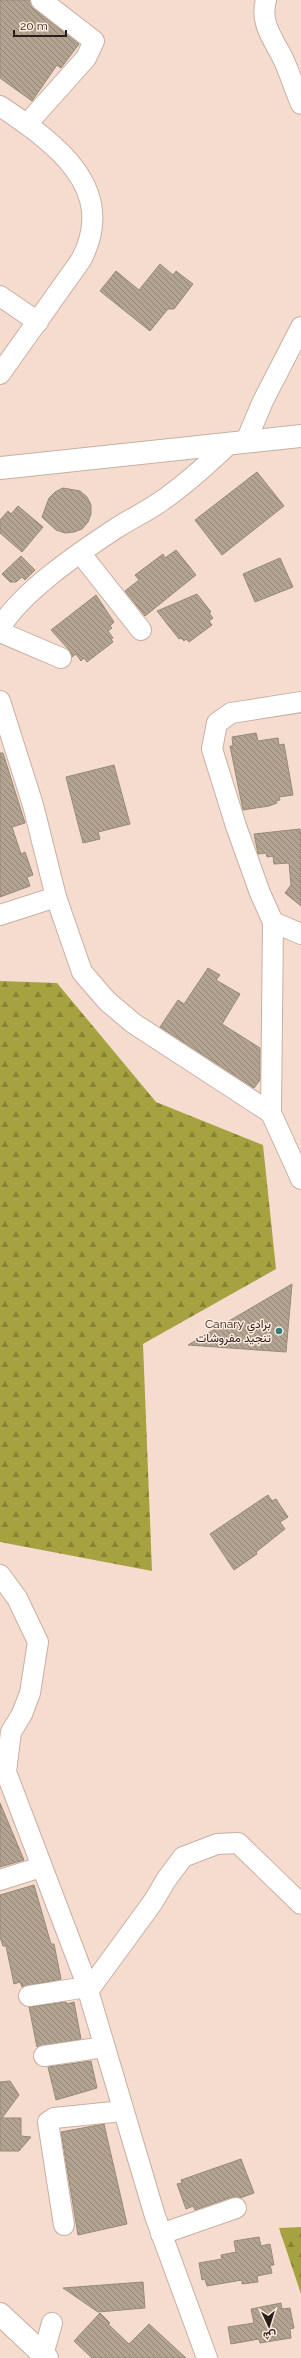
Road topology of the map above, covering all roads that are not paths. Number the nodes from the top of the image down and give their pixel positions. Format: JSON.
{"nodes":[{"id":1,"x":42,"y":0,"type":"edge"},
{"id":2,"x":266,"y":0,"type":"edge"},
{"id":3,"x":301,"y":104,"type":"edge"},
{"id":4,"x":0,"y":106,"type":"edge"},
{"id":5,"x":27,"y":124,"type":"junction"},
{"id":6,"x":0,"y":296,"type":"edge"},
{"id":7,"x":38,"y":322,"type":"junction"},
{"id":8,"x":301,"y":327,"type":"edge"},
{"id":9,"x":0,"y":374,"type":"edge"},
{"id":10,"x":301,"y":436,"type":"edge"},
{"id":11,"x":238,"y":442,"type":"junction"},
{"id":12,"x":0,"y":468,"type":"edge"},
{"id":13,"x":81,"y":554,"type":"junction"},
{"id":14,"x":0,"y":628,"type":"edge"},
{"id":15,"x":141,"y":630,"type":"dead end"},
{"id":16,"x":0,"y":632,"type":"edge"},
{"id":17,"x":61,"y":658,"type":"dead end"},
{"id":18,"x":0,"y":701,"type":"edge"},
{"id":19,"x":301,"y":702,"type":"edge"},
{"id":20,"x":56,"y":897,"type":"junction"},
{"id":21,"x":0,"y":915,"type":"edge"},
{"id":22,"x":273,"y":922,"type":"junction"},
{"id":23,"x":301,"y":934,"type":"edge"},
{"id":24,"x":271,"y":1113,"type":"junction"},
{"id":25,"x":301,"y":1180,"type":"edge"},
{"id":26,"x":0,"y":1575,"type":"edge"},
{"id":27,"x":6,"y":1727,"type":"edge"},
{"id":28,"x":3,"y":1773,"type":"edge"},
{"id":29,"x":41,"y":1867,"type":"junction"},
{"id":30,"x":0,"y":1880,"type":"edge"},
{"id":31,"x":301,"y":1904,"type":"edge"},
{"id":32,"x":87,"y":1989,"type":"junction"},
{"id":33,"x":29,"y":1996,"type":"dead end"},
{"id":34,"x":104,"y":2047,"type":"junction"},
{"id":35,"x":44,"y":2056,"type":"dead end"},
{"id":36,"x":122,"y":2105,"type":"junction"},
{"id":37,"x":52,"y":2106,"type":"dead end"},
{"id":38,"x":236,"y":2208,"type":"dead end"},
{"id":39,"x":64,"y":2225,"type":"dead end"},
{"id":40,"x":161,"y":2234,"type":"junction"},
{"id":41,"x":0,"y":2314,"type":"edge"},
{"id":42,"x":52,"y":2323,"type":"dead end"},
{"id":43,"x":45,"y":2356,"type":"edge"},
{"id":44,"x":207,"y":2358,"type":"edge"}],
"edges":[{"from":1,"to":5,"type":"street"},
{"from":2,"to":3,"type":"street"},
{"from":4,"to":5,"type":"street"},
{"from":5,"to":7,"type":"street"},
{"from":6,"to":7,"type":"street"},
{"from":7,"to":9,"type":"street"},
{"from":8,"to":11,"type":"street"},
{"from":10,"to":11,"type":"street"},
{"from":11,"to":12,"type":"street"},
{"from":11,"to":13,"type":"street"},
{"from":13,"to":14,"type":"street"},
{"from":13,"to":15,"type":"street"},
{"from":16,"to":17,"type":"street"},
{"from":18,"to":20,"type":"street"},
{"from":19,"to":22,"type":"street"},
{"from":20,"to":21,"type":"street"},
{"from":20,"to":24,"type":"street"},
{"from":22,"to":23,"type":"street"},
{"from":22,"to":24,"type":"street"},
{"from":24,"to":25,"type":"street"},
{"from":26,"to":27,"type":"street"},
{"from":27,"to":28,"type":"street"},
{"from":28,"to":29,"type":"street"},
{"from":29,"to":30,"type":"street"},
{"from":29,"to":32,"type":"street"},
{"from":31,"to":32,"type":"street"},
{"from":32,"to":33,"type":"street"},
{"from":32,"to":34,"type":"street"},
{"from":34,"to":35,"type":"street"},
{"from":34,"to":36,"type":"street"},
{"from":36,"to":37,"type":"street"},
{"from":36,"to":39,"type":"street"},
{"from":36,"to":40,"type":"street"},
{"from":38,"to":40,"type":"street"},
{"from":40,"to":44,"type":"street"},
{"from":41,"to":43,"type":"street"},
{"from":42,"to":43,"type":"street"}]}
